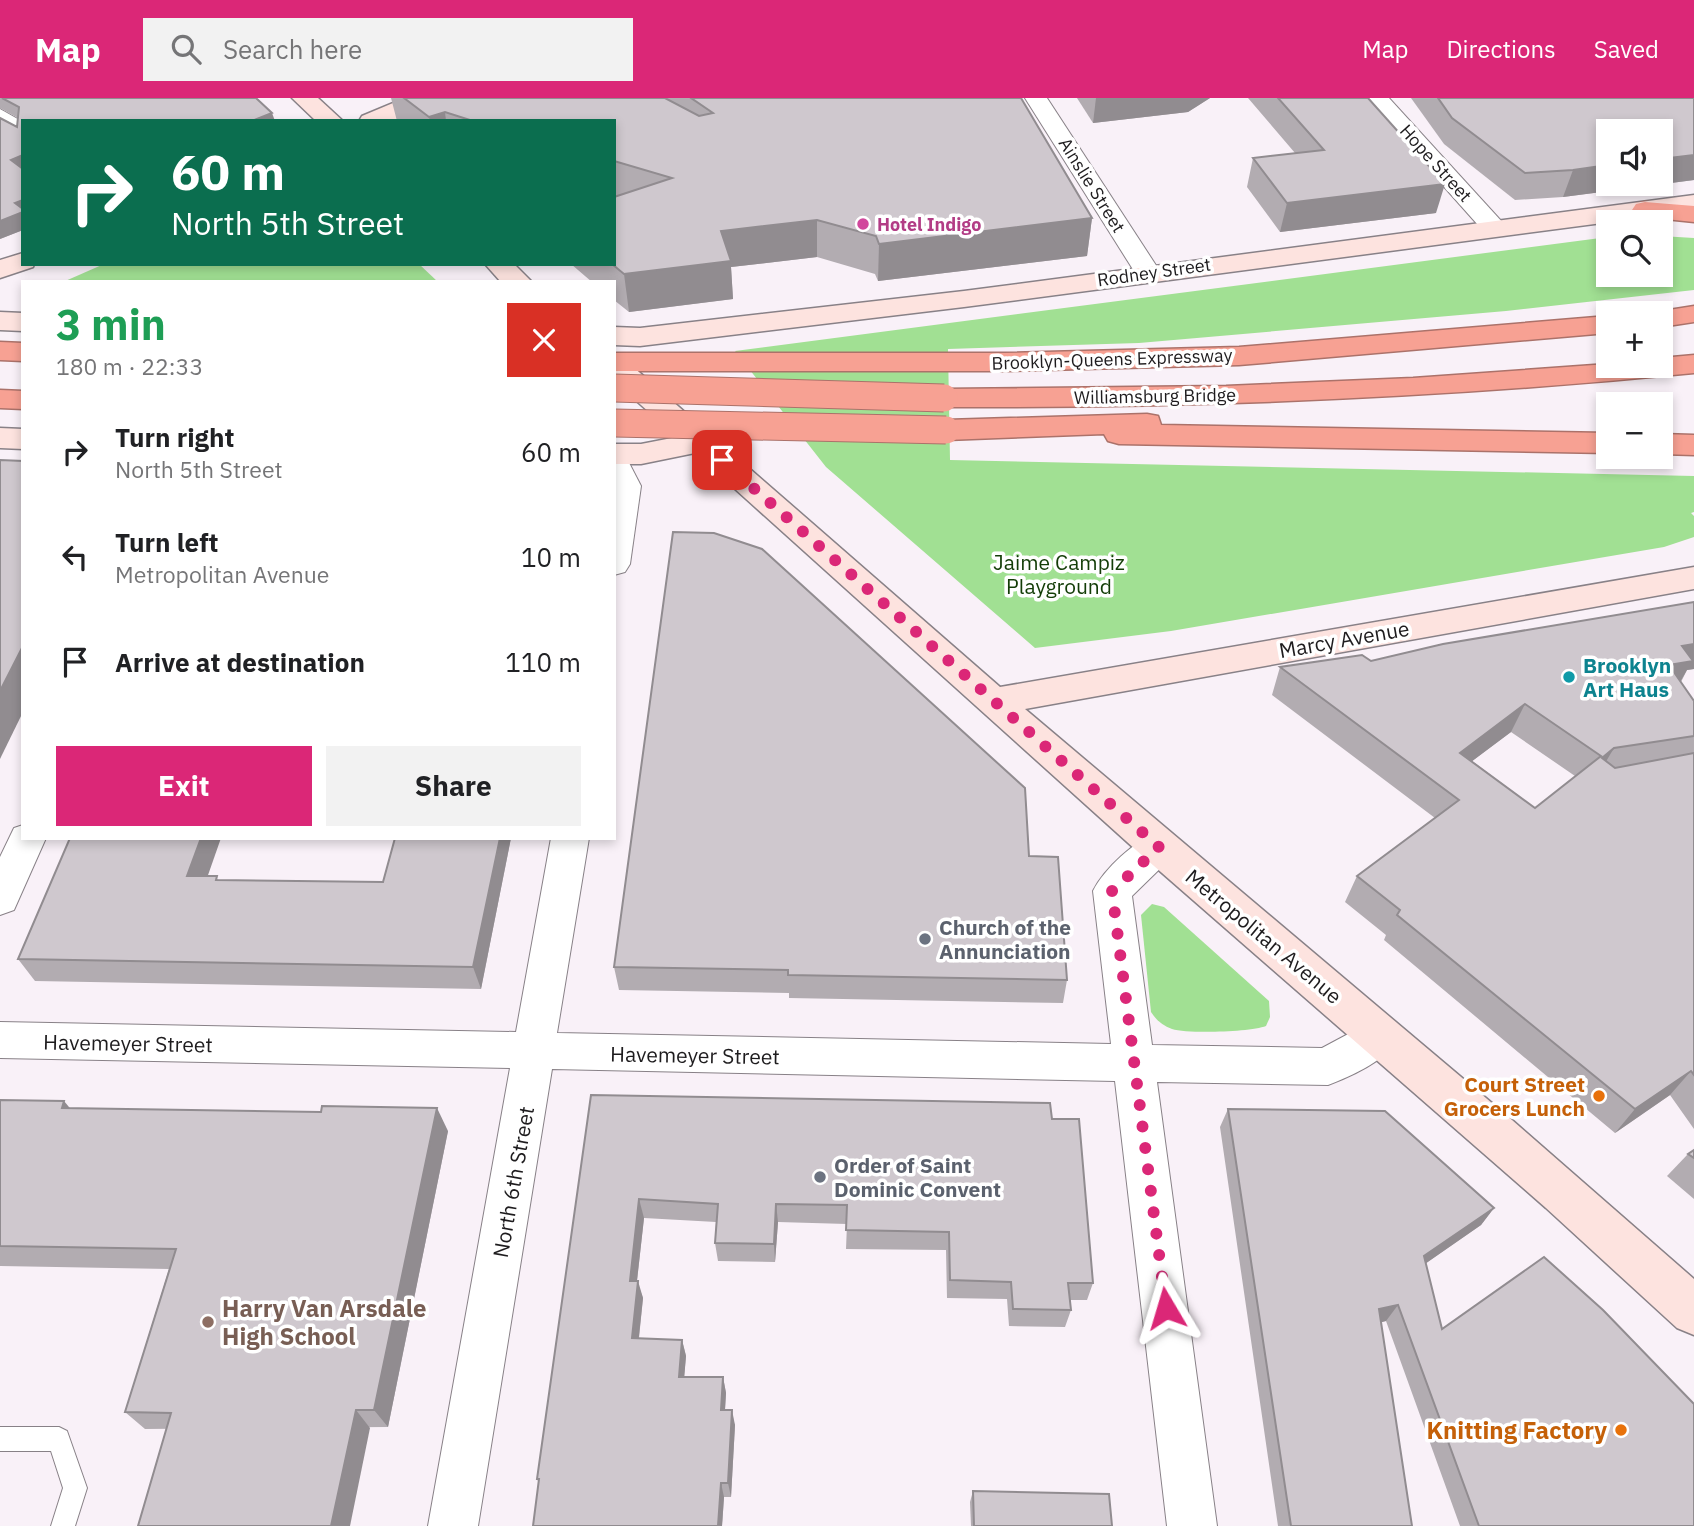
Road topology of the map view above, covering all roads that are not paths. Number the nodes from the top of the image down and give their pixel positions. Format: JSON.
{"nodes":[{"id":1,"x":304,"y":98,"type":"edge"},
{"id":2,"x":425,"y":98,"type":"edge"},
{"id":3,"x":1036,"y":98,"type":"edge"},
{"id":4,"x":1376,"y":98,"type":"edge"},
{"id":5,"x":0,"y":116,"type":"edge"},
{"id":6,"x":329,"y":119,"type":"edge"},
{"id":7,"x":376,"y":119,"type":"edge"},
{"id":8,"x":21,"y":131,"type":"edge"},
{"id":9,"x":1694,"y":203,"type":"edge"},
{"id":10,"x":1645,"y":210,"type":"edge"},
{"id":11,"x":1673,"y":212,"type":"edge"},
{"id":12,"x":1694,"y":214,"type":"edge"},
{"id":13,"x":1596,"y":216,"type":"edge"},
{"id":14,"x":1495,"y":229,"type":"junction"},
{"id":15,"x":21,"y":262,"type":"edge"},
{"id":16,"x":500,"y":266,"type":"edge"},
{"id":17,"x":0,"y":270,"type":"edge"},
{"id":18,"x":1148,"y":273,"type":"junction"},
{"id":19,"x":516,"y":280,"type":"edge"},
{"id":20,"x":1694,"y":314,"type":"edge"},
{"id":21,"x":1673,"y":317,"type":"edge"},
{"id":22,"x":0,"y":321,"type":"edge"},
{"id":23,"x":21,"y":322,"type":"edge"},
{"id":24,"x":1596,"y":325,"type":"edge"},
{"id":25,"x":616,"y":336,"type":"edge"},
{"id":26,"x":0,"y":351,"type":"edge"},
{"id":27,"x":21,"y":352,"type":"edge"},
{"id":28,"x":616,"y":364,"type":"edge"},
{"id":29,"x":1694,"y":364,"type":"edge"},
{"id":30,"x":616,"y":366,"type":"edge"},
{"id":31,"x":616,"y":388,"type":"edge"},
{"id":32,"x":1694,"y":389,"type":"edge"},
{"id":33,"x":0,"y":399,"type":"edge"},
{"id":34,"x":21,"y":400,"type":"edge"},
{"id":35,"x":616,"y":423,"type":"edge"},
{"id":36,"x":946,"y":430,"type":"junction"},
{"id":37,"x":0,"y":438,"type":"edge"},
{"id":38,"x":21,"y":439,"type":"edge"},
{"id":39,"x":702,"y":442,"type":"junction"},
{"id":40,"x":1596,"y":443,"type":"edge"},
{"id":41,"x":1673,"y":444,"type":"edge"},
{"id":42,"x":1694,"y":445,"type":"edge"},
{"id":43,"x":616,"y":454,"type":"edge"},
{"id":44,"x":616,"y":466,"type":"edge"},
{"id":45,"x":616,"y":551,"type":"edge"},
{"id":46,"x":1694,"y":578,"type":"edge"},
{"id":47,"x":995,"y":701,"type":"junction"},
{"id":48,"x":26,"y":840,"type":"edge"},
{"id":49,"x":570,"y":840,"type":"edge"},
{"id":50,"x":1159,"y":847,"type":"junction"},
{"id":51,"x":0,"y":899,"type":"edge"},
{"id":52,"x":1380,"y":1035,"type":"junction"},
{"id":53,"x":0,"y":1040,"type":"edge"},
{"id":54,"x":536,"y":1051,"type":"junction"},
{"id":55,"x":1133,"y":1065,"type":"junction"},
{"id":56,"x":1694,"y":1311,"type":"edge"},
{"id":57,"x":0,"y":1439,"type":"edge"},
{"id":58,"x":62,"y":1526,"type":"edge"},
{"id":59,"x":453,"y":1526,"type":"edge"},
{"id":60,"x":1192,"y":1526,"type":"edge"}],
"edges":[{"from":1,"to":6,"type":"main road"},
{"from":2,"to":7,"type":"main road"},
{"from":3,"to":18,"type":"street","name":"Ainslie Street"},
{"from":4,"to":14,"type":"street","name":"Hope Street"},
{"from":5,"to":8,"type":"street"},
{"from":9,"to":10,"type":"main road","name":"Rodney Street"},
{"from":11,"to":12,"type":"highway"},
{"from":13,"to":14,"type":"main road","name":"Rodney Street"},
{"from":14,"to":18,"type":"main road","name":"Rodney Street"},
{"from":15,"to":17,"type":"main road"},
{"from":16,"to":19,"type":"main road"},
{"from":18,"to":25,"type":"main road","name":"Rodney Street"},
{"from":20,"to":21,"type":"highway"},
{"from":22,"to":23,"type":"main road"},
{"from":24,"to":28,"type":"highway","name":"Brooklyn-Queens Expressway"},
{"from":26,"to":27,"type":"highway"},
{"from":29,"to":31,"type":"highway","name":"Williamsburg Bridge","bridge":true},
{"from":30,"to":39,"type":"main road","name":"Metropolitan Avenue"},
{"from":32,"to":36,"type":"highway","name":"Williamsburg Bridge"},
{"from":33,"to":34,"type":"highway"},
{"from":35,"to":36,"type":"highway","bridge":true},
{"from":36,"to":40,"type":"highway"},
{"from":37,"to":38,"type":"main road"},
{"from":39,"to":43,"type":"main road"},
{"from":39,"to":47,"type":"main road","name":"Metropolitan Avenue"},
{"from":41,"to":42,"type":"highway"},
{"from":44,"to":45,"type":"street"},
{"from":46,"to":47,"type":"main road","name":"Marcy Avenue"},
{"from":47,"to":50,"type":"main road","name":"Metropolitan Avenue"},
{"from":48,"to":51,"type":"street"},
{"from":49,"to":54,"type":"street","name":"North 6th Street"},
{"from":50,"to":52,"type":"main road","name":"Metropolitan Avenue"},
{"from":50,"to":55,"type":"street"},
{"from":52,"to":55,"type":"street","name":"Havemeyer Street"},
{"from":52,"to":56,"type":"main road","name":"Metropolitan Avenue"},
{"from":53,"to":54,"type":"street","name":"Havemeyer Street"},
{"from":54,"to":55,"type":"street","name":"Havemeyer Street"},
{"from":54,"to":59,"type":"street","name":"North 6th Street"},
{"from":55,"to":60,"type":"street"},
{"from":57,"to":58,"type":"lane"}]}
